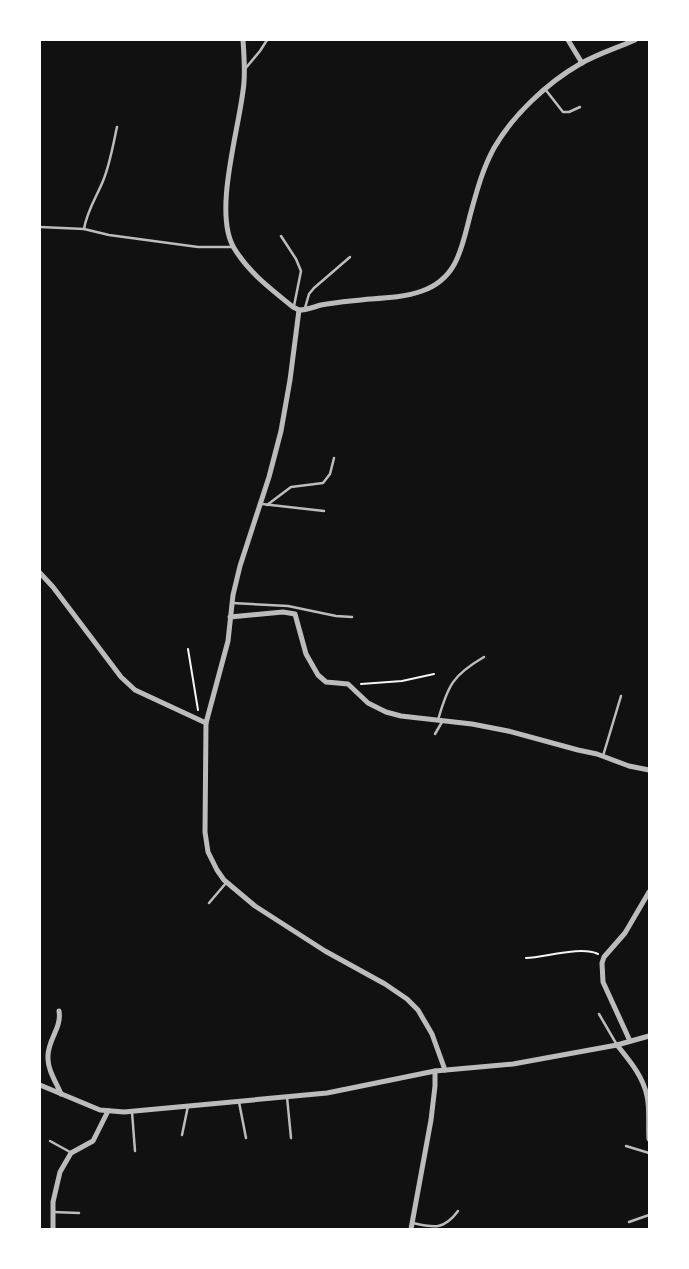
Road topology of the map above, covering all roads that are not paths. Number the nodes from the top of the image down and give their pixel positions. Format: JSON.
{"nodes":[{"id":1,"x":243,"y":40,"type":"edge"},
{"id":2,"x":267,"y":40,"type":"edge"},
{"id":3,"x":568,"y":40,"type":"edge"},
{"id":4,"x":635,"y":40,"type":"edge"},
{"id":5,"x":582,"y":63,"type":"junction"},
{"id":6,"x":244,"y":70,"type":"junction"},
{"id":7,"x":544,"y":88,"type":"junction"},
{"id":8,"x":580,"y":107,"type":"dead end"},
{"id":9,"x":117,"y":127,"type":"dead end"},
{"id":10,"x":40,"y":228,"type":"edge"},
{"id":11,"x":84,"y":229,"type":"junction"},
{"id":12,"x":281,"y":236,"type":"dead end"},
{"id":13,"x":233,"y":247,"type":"junction"},
{"id":14,"x":350,"y":257,"type":"dead end"},
{"id":15,"x":293,"y":307,"type":"junction"},
{"id":16,"x":302,"y":310,"type":"junction"},
{"id":17,"x":334,"y":458,"type":"dead end"},
{"id":18,"x":260,"y":504,"type":"junction"},
{"id":19,"x":267,"y":505,"type":"junction"},
{"id":20,"x":324,"y":511,"type":"dead end"},
{"id":21,"x":40,"y":573,"type":"edge"},
{"id":22,"x":232,"y":603,"type":"junction"},
{"id":23,"x":230,"y":617,"type":"junction"},
{"id":24,"x":352,"y":617,"type":"dead end"},
{"id":25,"x":484,"y":657,"type":"dead end"},
{"id":26,"x":620,"y":696,"type":"dead end"},
{"id":27,"x":441,"y":720,"type":"junction"},
{"id":28,"x":206,"y":723,"type":"junction"},
{"id":29,"x":435,"y":734,"type":"dead end"},
{"id":30,"x":603,"y":756,"type":"junction"},
{"id":31,"x":649,"y":770,"type":"edge"},
{"id":32,"x":226,"y":882,"type":"junction"},
{"id":33,"x":649,"y":892,"type":"edge"},
{"id":34,"x":209,"y":903,"type":"dead end"},
{"id":35,"x":59,"y":1011,"type":"dead end"},
{"id":36,"x":599,"y":1014,"type":"dead end"},
{"id":37,"x":649,"y":1036,"type":"edge"},
{"id":38,"x":630,"y":1041,"type":"junction"},
{"id":39,"x":617,"y":1045,"type":"junction"},
{"id":40,"x":446,"y":1070,"type":"junction"},
{"id":41,"x":435,"y":1071,"type":"junction"},
{"id":42,"x":40,"y":1085,"type":"edge"},
{"id":43,"x":62,"y":1094,"type":"junction"},
{"id":44,"x":287,"y":1097,"type":"junction"},
{"id":45,"x":239,"y":1102,"type":"junction"},
{"id":46,"x":188,"y":1106,"type":"junction"},
{"id":47,"x":108,"y":1111,"type":"junction"},
{"id":48,"x":132,"y":1112,"type":"junction"},
{"id":49,"x":182,"y":1135,"type":"dead end"},
{"id":50,"x":246,"y":1138,"type":"dead end"},
{"id":51,"x":291,"y":1138,"type":"dead end"},
{"id":52,"x":649,"y":1139,"type":"edge"},
{"id":53,"x":50,"y":1141,"type":"dead end"},
{"id":54,"x":626,"y":1146,"type":"dead end"},
{"id":55,"x":135,"y":1152,"type":"dead end"},
{"id":56,"x":71,"y":1153,"type":"junction"},
{"id":57,"x":649,"y":1154,"type":"edge"},
{"id":58,"x":458,"y":1211,"type":"dead end"},
{"id":59,"x":53,"y":1212,"type":"junction"},
{"id":60,"x":79,"y":1213,"type":"dead end"},
{"id":61,"x":649,"y":1215,"type":"edge"},
{"id":62,"x":629,"y":1222,"type":"dead end"},
{"id":63,"x":412,"y":1226,"type":"edge"},
{"id":64,"x":53,"y":1229,"type":"edge"}],
"edges":[{"from":1,"to":6,"type":"street"},
{"from":2,"to":6,"type":"lane"},
{"from":3,"to":5,"type":"street"},
{"from":4,"to":5,"type":"street"},
{"from":5,"to":7,"type":"street"},
{"from":6,"to":13,"type":"street"},
{"from":7,"to":8,"type":"lane"},
{"from":7,"to":16,"type":"street"},
{"from":9,"to":11,"type":"lane"},
{"from":10,"to":11,"type":"lane"},
{"from":11,"to":13,"type":"lane"},
{"from":12,"to":15,"type":"lane"},
{"from":13,"to":15,"type":"street"},
{"from":14,"to":16,"type":"lane"},
{"from":15,"to":16,"type":"street"},
{"from":16,"to":18,"type":"street"},
{"from":17,"to":19,"type":"lane"},
{"from":18,"to":19,"type":"lane"},
{"from":18,"to":22,"type":"street"},
{"from":19,"to":20,"type":"lane"},
{"from":21,"to":28,"type":"street"},
{"from":22,"to":23,"type":"street"},
{"from":22,"to":24,"type":"lane"},
{"from":23,"to":27,"type":"street"},
{"from":23,"to":28,"type":"street"},
{"from":25,"to":27,"type":"lane"},
{"from":26,"to":30,"type":"lane"},
{"from":27,"to":29,"type":"lane"},
{"from":27,"to":30,"type":"street"},
{"from":28,"to":32,"type":"street"},
{"from":30,"to":31,"type":"street"},
{"from":32,"to":34,"type":"lane"},
{"from":32,"to":40,"type":"street"},
{"from":33,"to":38,"type":"street"},
{"from":35,"to":43,"type":"street"},
{"from":36,"to":39,"type":"lane"},
{"from":37,"to":38,"type":"street"},
{"from":38,"to":39,"type":"street"},
{"from":39,"to":40,"type":"street"},
{"from":39,"to":52,"type":"street"},
{"from":40,"to":41,"type":"street"},
{"from":41,"to":44,"type":"street"},
{"from":41,"to":63,"type":"street"},
{"from":42,"to":43,"type":"street"},
{"from":43,"to":47,"type":"street"},
{"from":44,"to":45,"type":"street"},
{"from":44,"to":51,"type":"lane"},
{"from":45,"to":46,"type":"street"},
{"from":45,"to":50,"type":"lane"},
{"from":46,"to":48,"type":"street"},
{"from":46,"to":49,"type":"lane"},
{"from":47,"to":48,"type":"street"},
{"from":47,"to":56,"type":"street"},
{"from":48,"to":55,"type":"lane"},
{"from":53,"to":56,"type":"lane"},
{"from":54,"to":57,"type":"lane"},
{"from":56,"to":59,"type":"street"},
{"from":58,"to":63,"type":"lane"},
{"from":59,"to":60,"type":"lane"},
{"from":59,"to":64,"type":"street"},
{"from":61,"to":62,"type":"lane"}]}
